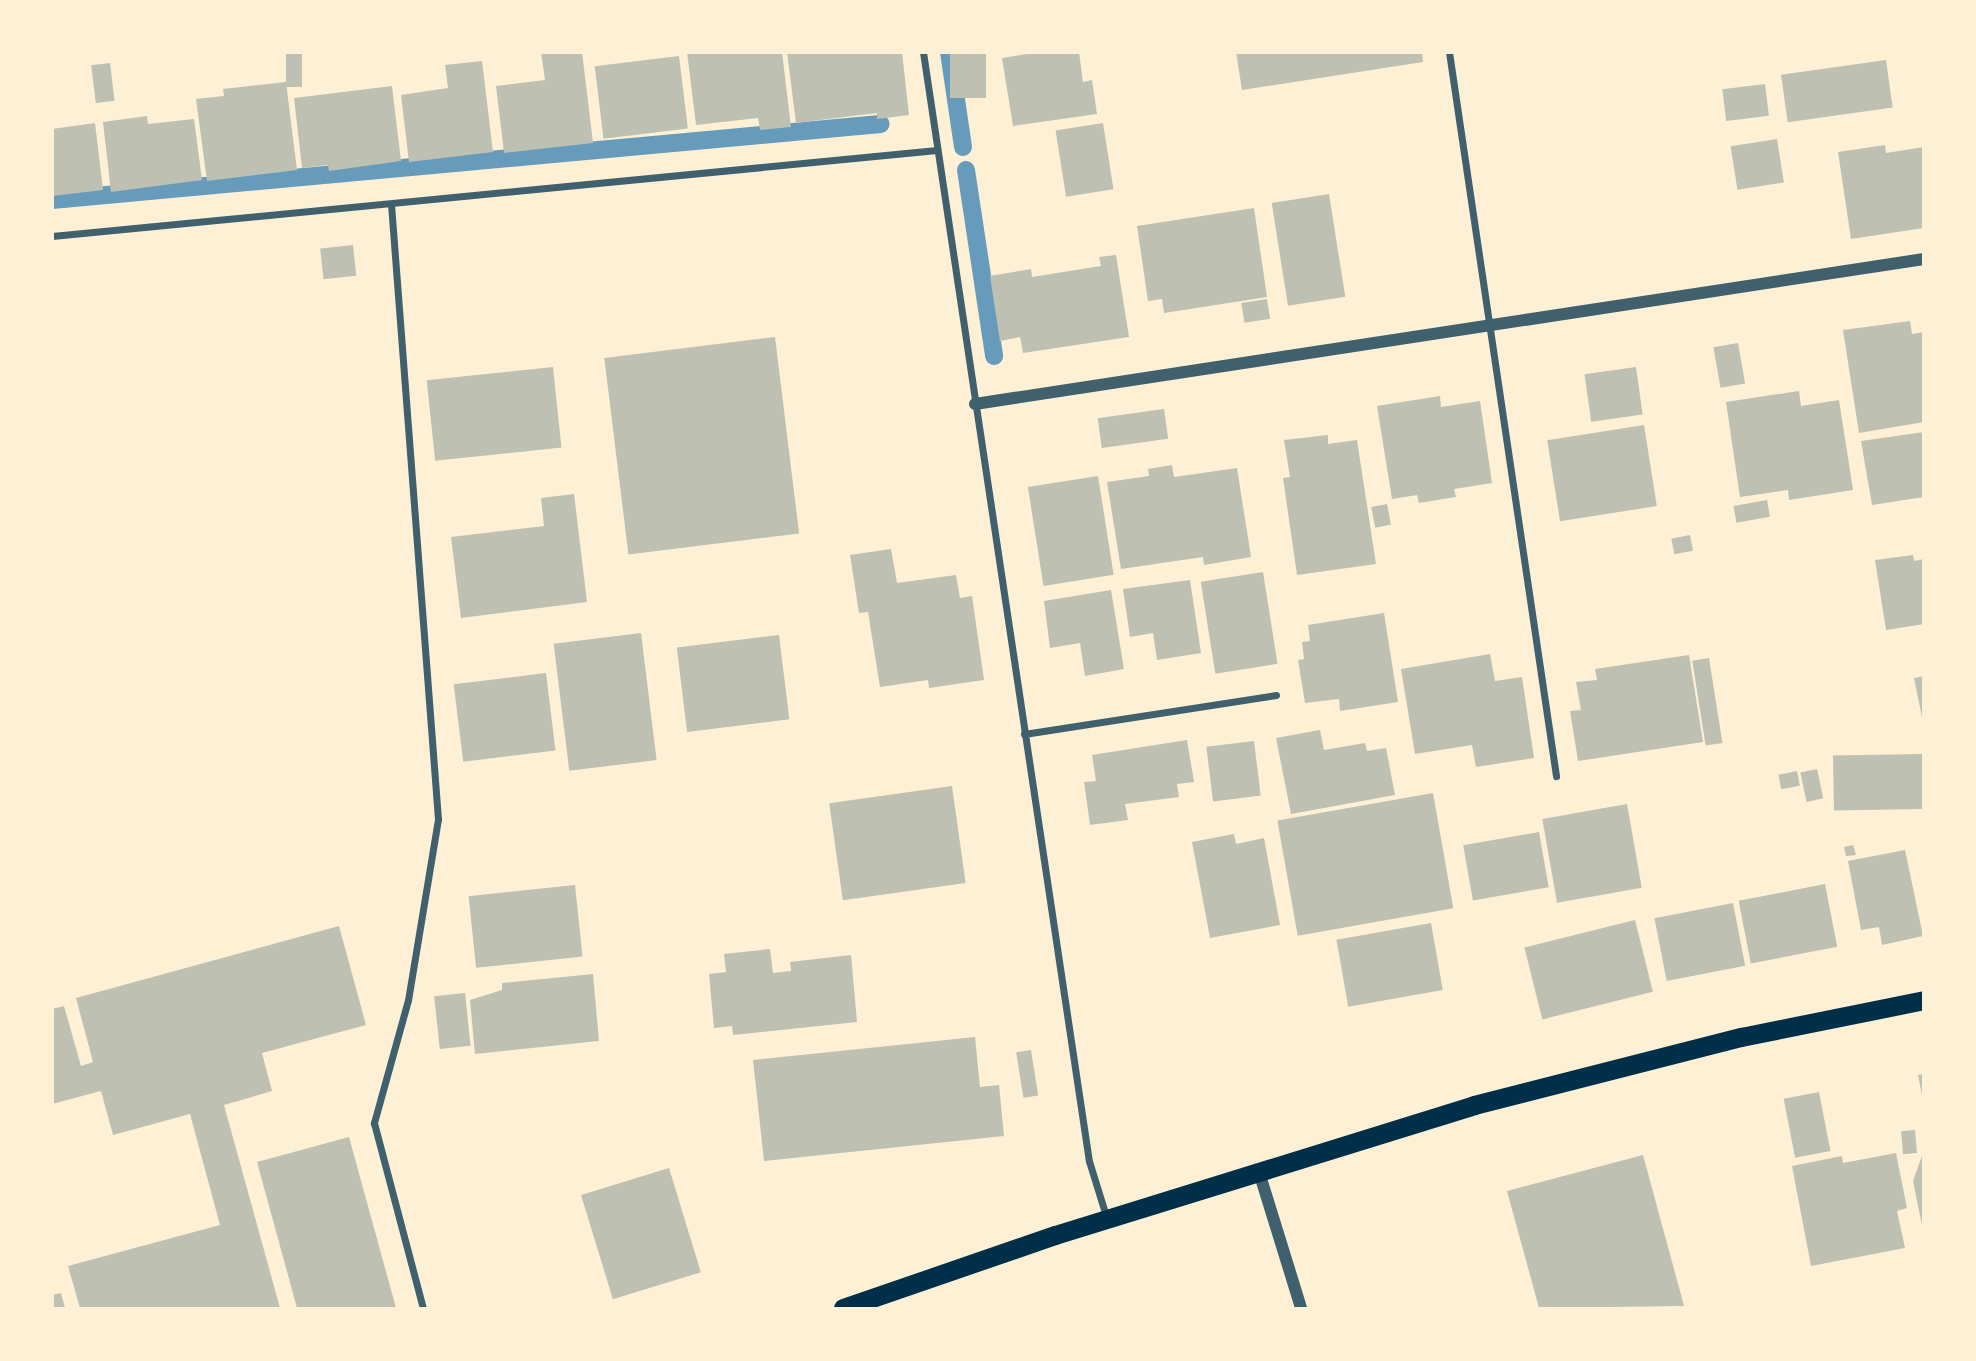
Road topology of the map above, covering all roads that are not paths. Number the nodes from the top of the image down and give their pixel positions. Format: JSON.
{"nodes":[{"id":1,"x":923,"y":52,"type":"edge"},
{"id":2,"x":1450,"y":52,"type":"edge"},
{"id":3,"x":937,"y":150,"type":"junction"},
{"id":4,"x":391,"y":204,"type":"junction"},
{"id":5,"x":52,"y":236,"type":"edge"},
{"id":6,"x":1923,"y":260,"type":"edge"},
{"id":7,"x":1490,"y":326,"type":"junction"},
{"id":8,"x":975,"y":404,"type":"junction"},
{"id":9,"x":1276,"y":695,"type":"dead end"},
{"id":10,"x":1024,"y":734,"type":"junction"},
{"id":11,"x":1556,"y":776,"type":"dead end"},
{"id":12,"x":1923,"y":1000,"type":"edge"},
{"id":13,"x":1259,"y":1172,"type":"junction"},
{"id":14,"x":1107,"y":1219,"type":"junction"},
{"id":15,"x":423,"y":1308,"type":"edge"},
{"id":16,"x":843,"y":1308,"type":"edge"},
{"id":17,"x":1301,"y":1308,"type":"edge"}],
"edges":[{"from":1,"to":3,"type":"street"},
{"from":2,"to":7,"type":"street"},
{"from":3,"to":4,"type":"street"},
{"from":3,"to":8,"type":"street"},
{"from":4,"to":5,"type":"street"},
{"from":4,"to":15,"type":"street"},
{"from":6,"to":7,"type":"street"},
{"from":7,"to":8,"type":"street"},
{"from":7,"to":11,"type":"street"},
{"from":8,"to":10,"type":"street"},
{"from":9,"to":10,"type":"street"},
{"from":10,"to":14,"type":"street"},
{"from":12,"to":13,"type":"highway"},
{"from":13,"to":14,"type":"highway"},
{"from":13,"to":17,"type":"street"},
{"from":14,"to":16,"type":"highway"}]}
